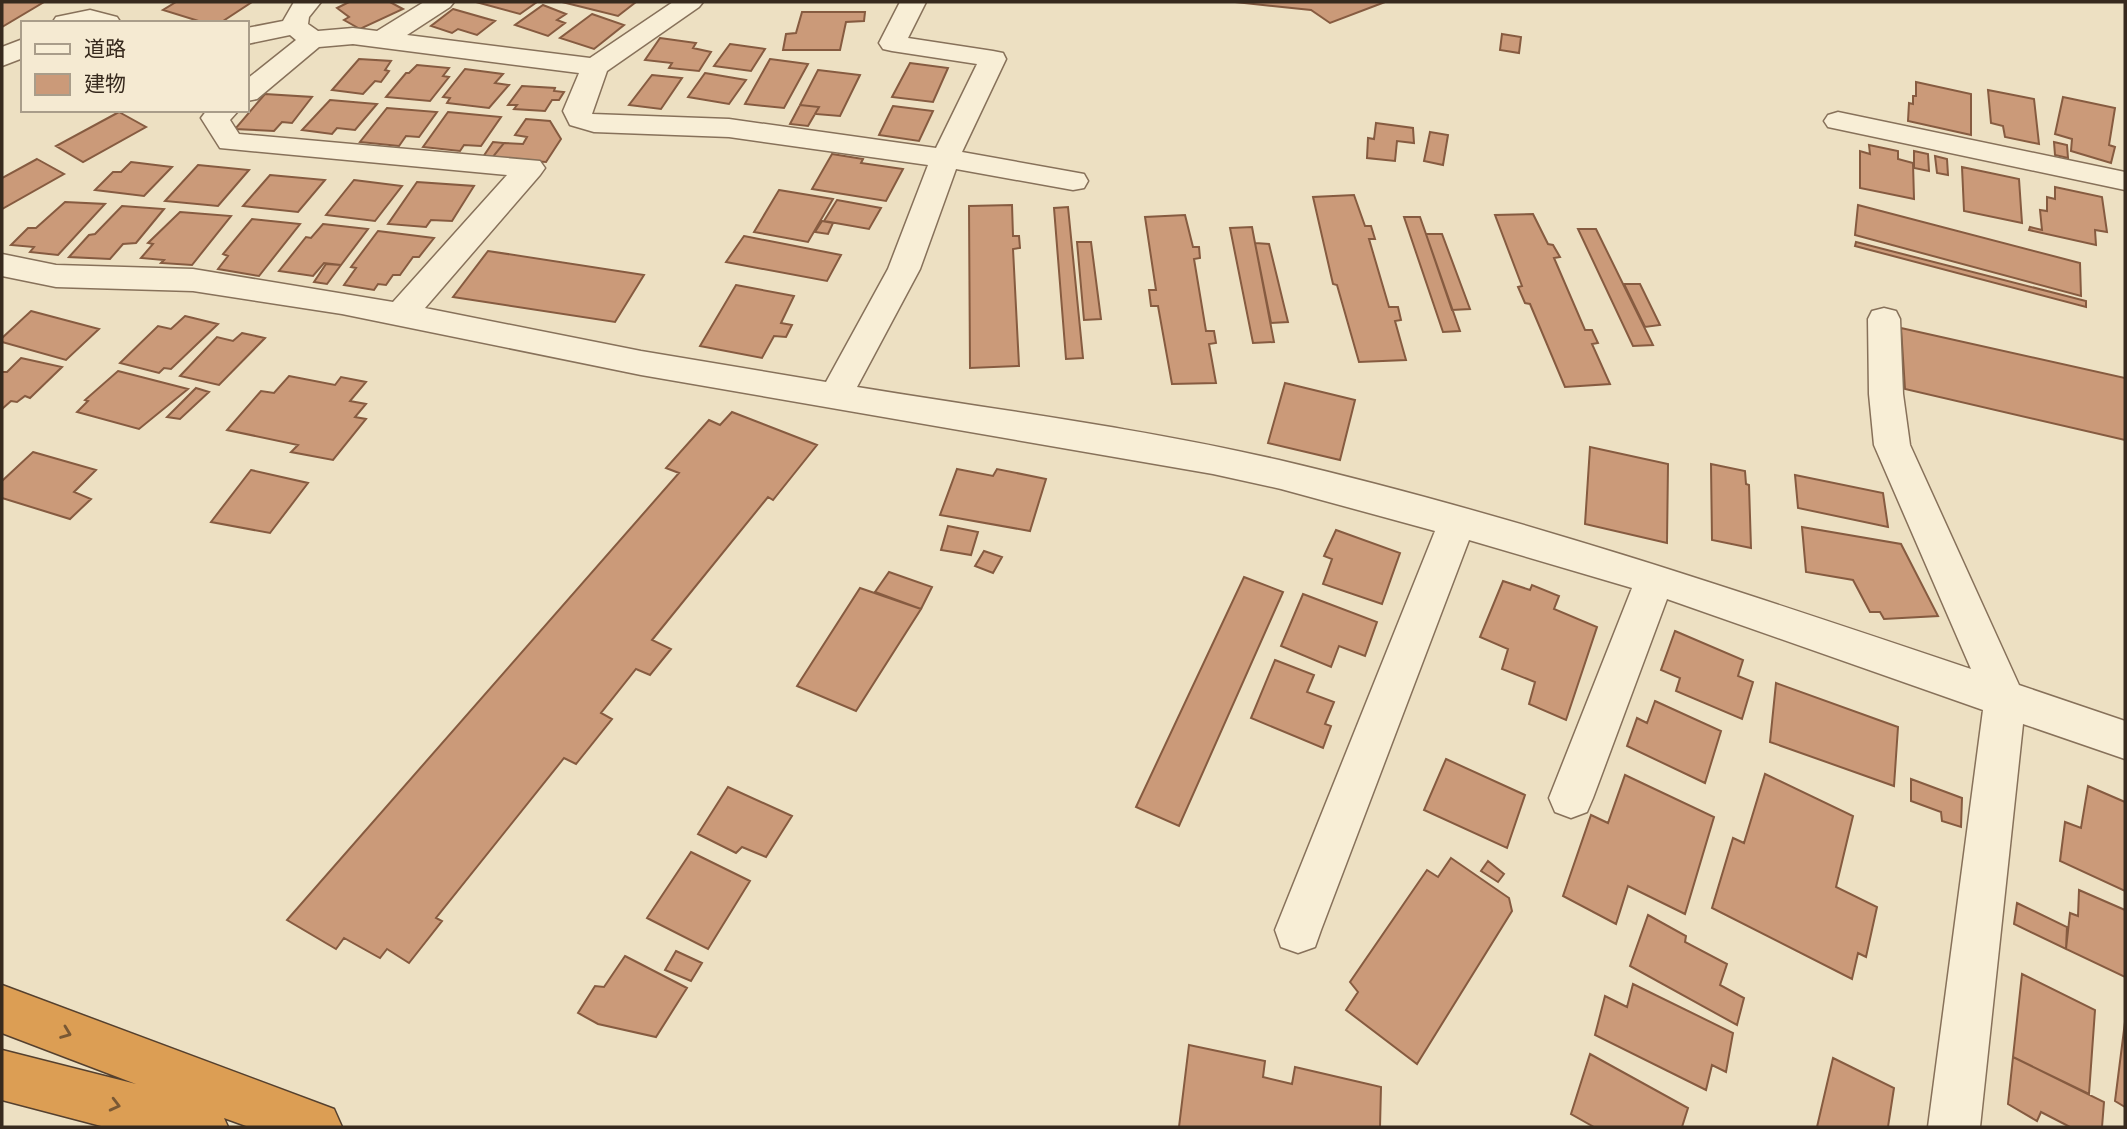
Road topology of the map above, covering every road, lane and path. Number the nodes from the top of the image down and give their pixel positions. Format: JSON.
{"nodes":[{"id":1,"x":308,"y":2,"type":"edge"},
{"id":2,"x":441,"y":2,"type":"edge"},
{"id":3,"x":690,"y":2,"type":"edge"},
{"id":4,"x":913,"y":2,"type":"edge"},
{"id":5,"x":75,"y":21,"type":"edge"},
{"id":6,"x":101,"y":21,"type":"edge"},
{"id":7,"x":304,"y":33,"type":"junction"},
{"id":8,"x":248,"y":36,"type":"edge"},
{"id":9,"x":381,"y":40,"type":"junction"},
{"id":10,"x":21,"y":48,"type":"edge"},
{"id":11,"x":2,"y":58,"type":"edge"},
{"id":12,"x":595,"y":67,"type":"junction"},
{"id":13,"x":248,"y":92,"type":"edge"},
{"id":14,"x":222,"y":112,"type":"edge"},
{"id":15,"x":1838,"y":121,"type":"dead end"},
{"id":16,"x":945,"y":158,"type":"junction"},
{"id":17,"x":1073,"y":181,"type":"dead end"},
{"id":18,"x":2125,"y":181,"type":"edge"},
{"id":19,"x":7,"y":272,"type":"edge"},
{"id":20,"x":401,"y":314,"type":"junction"},
{"id":21,"x":1884,"y":318,"type":"dead end"},
{"id":22,"x":835,"y":396,"type":"junction"},
{"id":23,"x":1457,"y":522,"type":"junction"},
{"id":24,"x":1655,"y":579,"type":"junction"},
{"id":25,"x":2005,"y":700,"type":"junction"},
{"id":26,"x":2125,"y":740,"type":"edge"},
{"id":27,"x":1571,"y":798,"type":"dead end"},
{"id":28,"x":1298,"y":930,"type":"dead end"},
{"id":29,"x":2,"y":1009,"type":"edge"},
{"id":30,"x":2,"y":1075,"type":"edge"},
{"id":31,"x":202,"y":1127,"type":"edge"},
{"id":32,"x":316,"y":1127,"type":"edge"},
{"id":33,"x":1954,"y":1127,"type":"edge"}],
"edges":[{"from":1,"to":7,"type":"street"},
{"from":2,"to":9,"type":"street"},
{"from":3,"to":12,"type":"street"},
{"from":4,"to":16,"type":"street"},
{"from":5,"to":6,"type":"street"},
{"from":7,"to":8,"type":"street"},
{"from":7,"to":9,"type":"street"},
{"from":7,"to":13,"type":"street"},
{"from":9,"to":12,"type":"street"},
{"from":10,"to":11,"type":"street"},
{"from":12,"to":16,"type":"street"},
{"from":14,"to":20,"type":"street"},
{"from":15,"to":18,"type":"street"},
{"from":16,"to":17,"type":"street"},
{"from":16,"to":22,"type":"street"},
{"from":19,"to":20,"type":"street"},
{"from":20,"to":22,"type":"street"},
{"from":21,"to":25,"type":"street"},
{"from":22,"to":23,"type":"street"},
{"from":23,"to":24,"type":"street"},
{"from":23,"to":28,"type":"street"},
{"from":24,"to":25,"type":"street"},
{"from":24,"to":27,"type":"street"},
{"from":25,"to":26,"type":"street"},
{"from":25,"to":33,"type":"street"},
{"from":29,"to":32,"type":"highway","one_way":true},
{"from":30,"to":31,"type":"highway","one_way":true}]}
